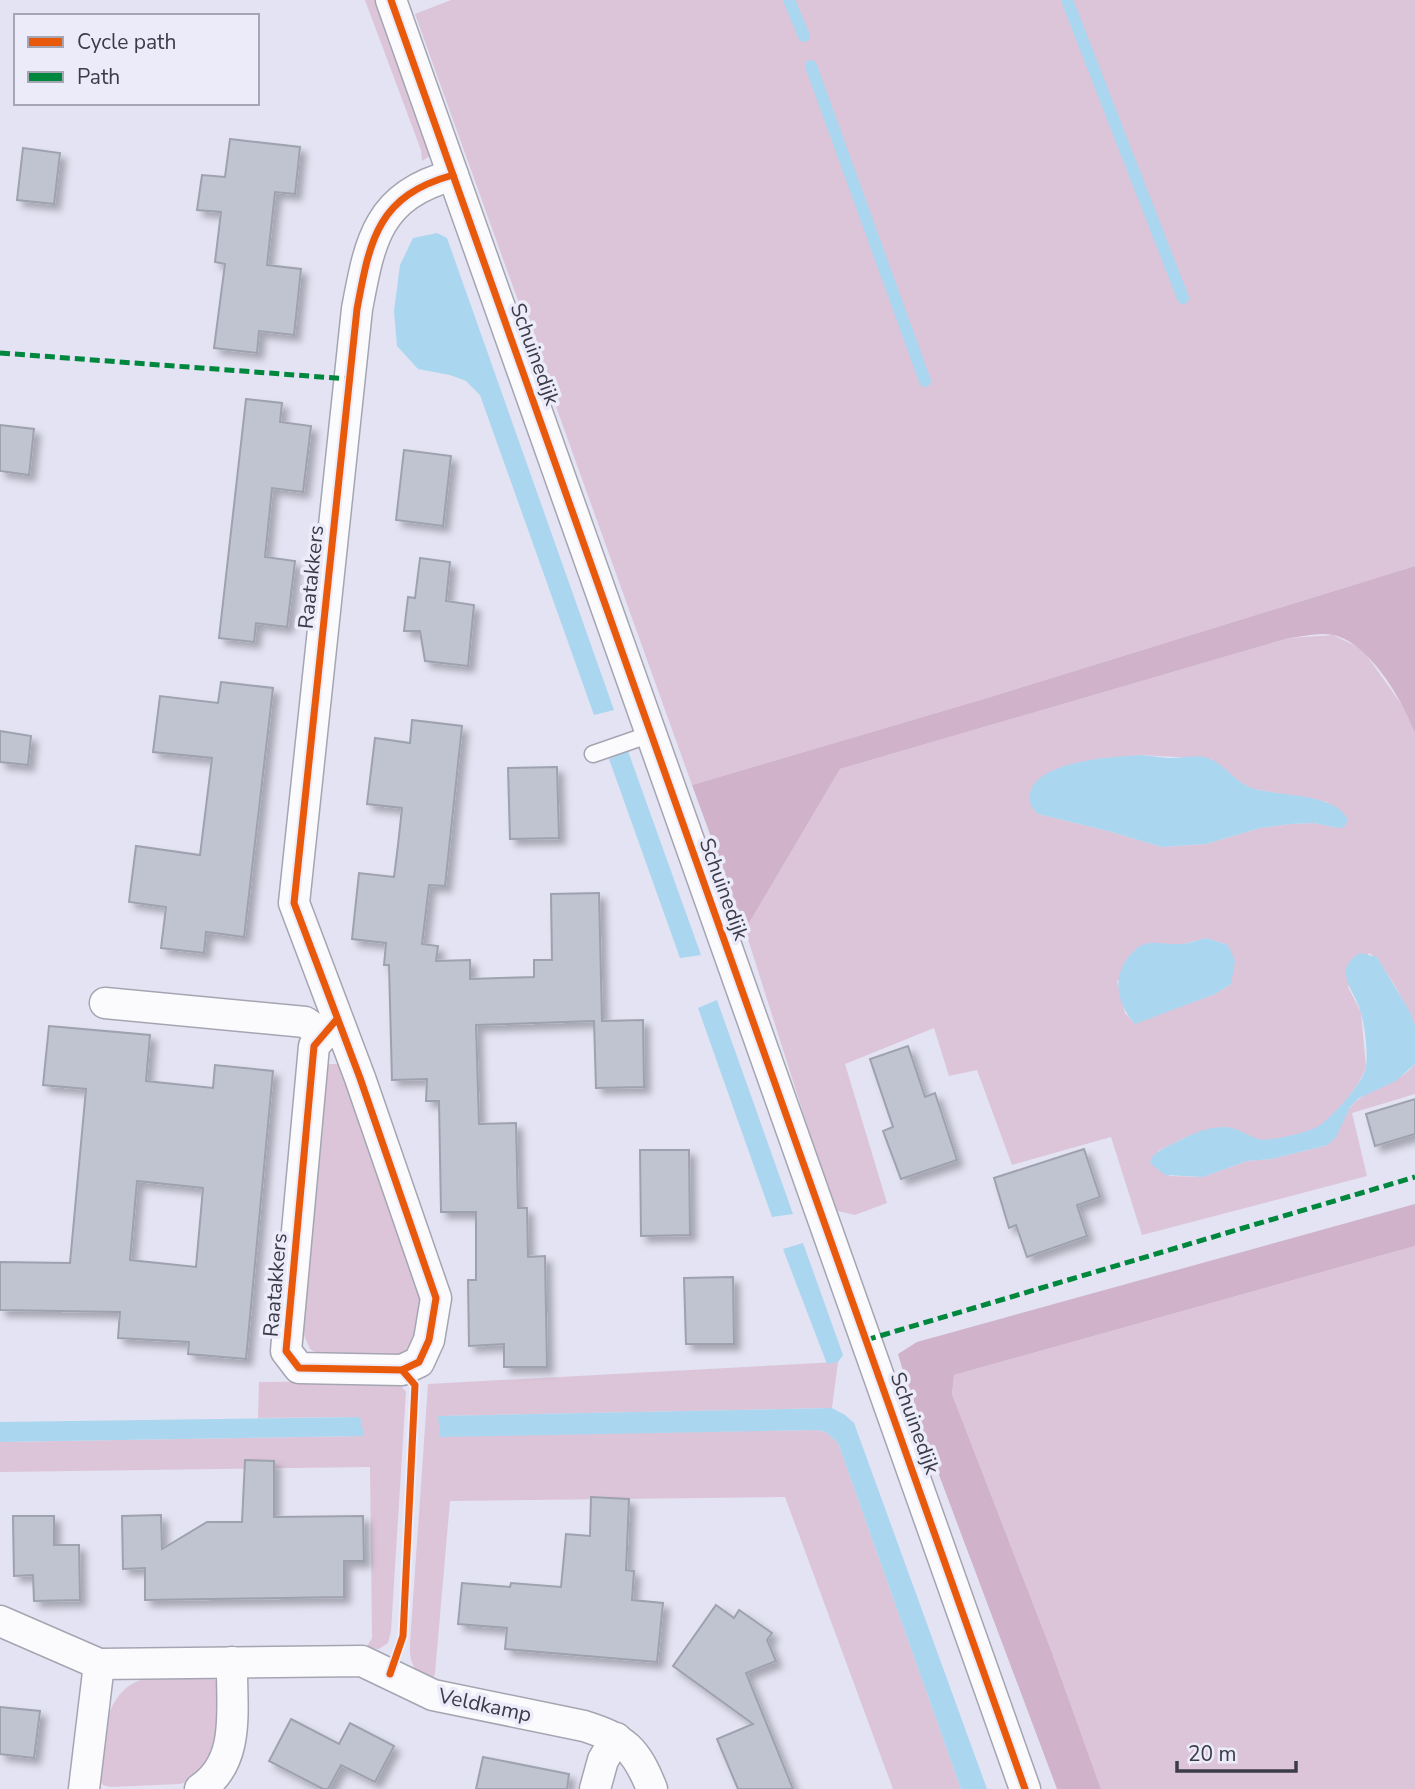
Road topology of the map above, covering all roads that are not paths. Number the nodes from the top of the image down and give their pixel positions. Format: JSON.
{"nodes":[{"id":1,"x":391,"y":0,"type":"edge"},
{"id":2,"x":453,"y":175,"type":"junction"},
{"id":3,"x":651,"y":734,"type":"junction"},
{"id":4,"x":593,"y":754,"type":"dead end"},
{"id":5,"x":105,"y":1003,"type":"dead end"},
{"id":6,"x":330,"y":1027,"type":"junction"},
{"id":7,"x":0,"y":1621,"type":"edge"},
{"id":8,"x":232,"y":1662,"type":"junction"},
{"id":9,"x":99,"y":1664,"type":"junction"},
{"id":10,"x":616,"y":1738,"type":"junction"},
{"id":11,"x":84,"y":1789,"type":"edge"},
{"id":12,"x":200,"y":1789,"type":"edge"},
{"id":13,"x":595,"y":1789,"type":"edge"},
{"id":14,"x":652,"y":1789,"type":"edge"},
{"id":15,"x":1025,"y":1789,"type":"edge"}],
"edges":[{"from":1,"to":2,"type":"street","name":"Schuinedijk"},
{"from":2,"to":3,"type":"street","name":"Schuinedijk"},
{"from":2,"to":6,"type":"street","name":"Raatakkers"},
{"from":3,"to":4,"type":"lane"},
{"from":3,"to":15,"type":"street","name":"Schuinedijk"},
{"from":5,"to":6,"type":"street"},
{"from":6,"to":6,"type":"street","name":"Raatakkers"},
{"from":7,"to":9,"type":"street","name":"Veldkamp"},
{"from":8,"to":9,"type":"street","name":"Veldkamp"},
{"from":8,"to":10,"type":"street","name":"Veldkamp"},
{"from":8,"to":12,"type":"street"},
{"from":9,"to":11,"type":"street"},
{"from":10,"to":13,"type":"street"},
{"from":10,"to":14,"type":"street","name":"Veldkamp"}]}
